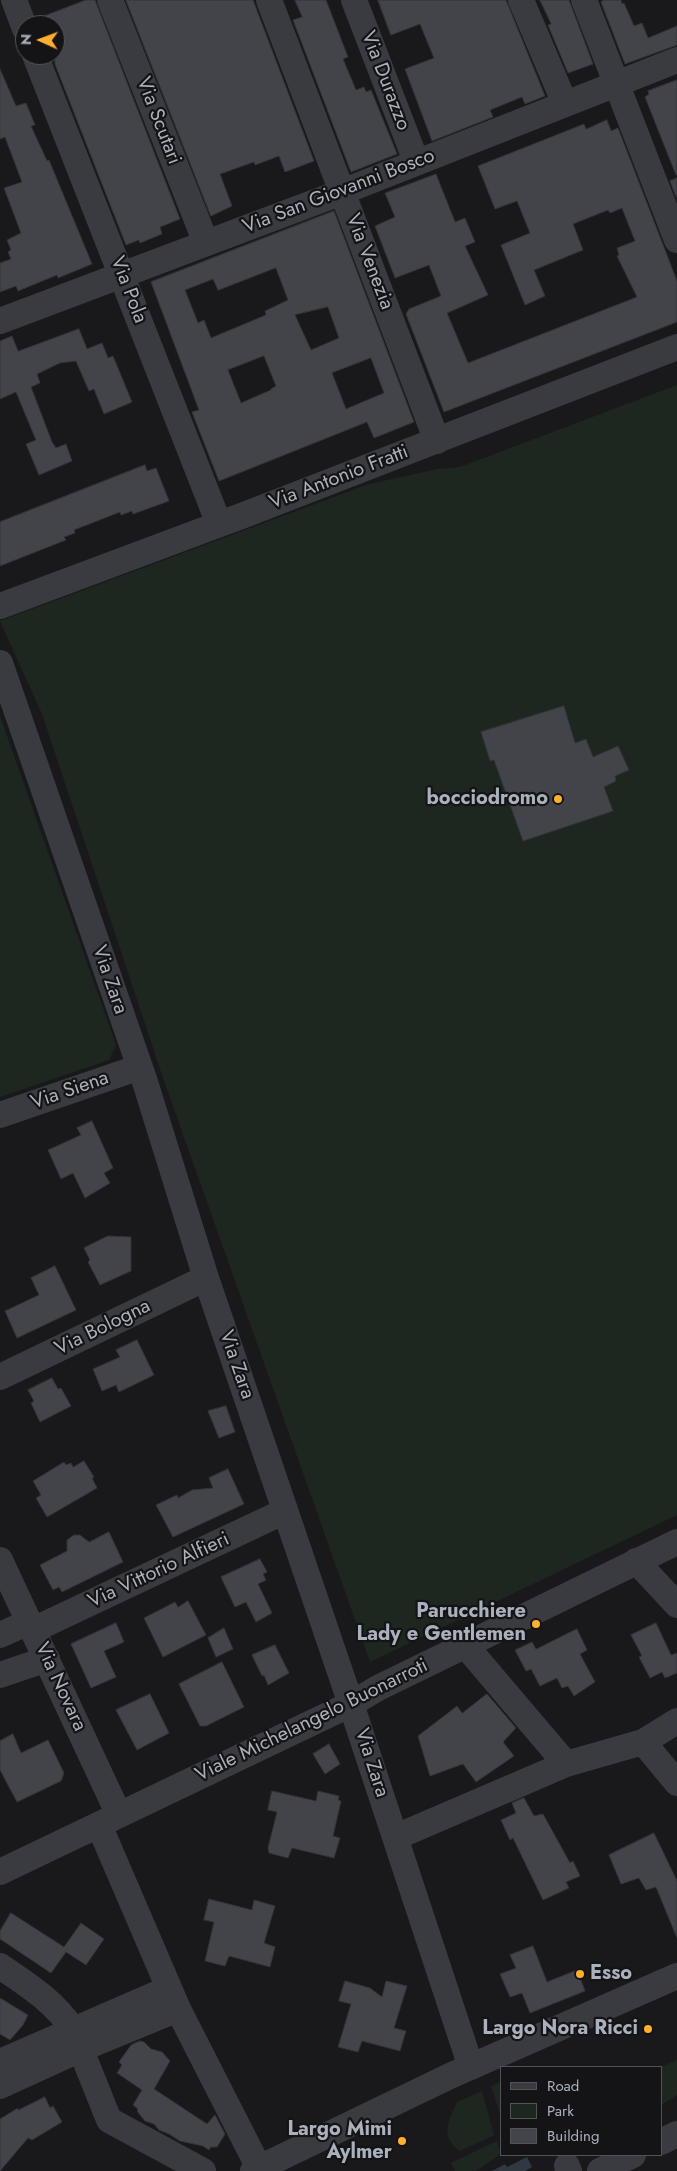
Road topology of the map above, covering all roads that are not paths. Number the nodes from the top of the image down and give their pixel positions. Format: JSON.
{"nodes":[{"id":1,"x":6,"y":0,"type":"edge"},
{"id":2,"x":14,"y":0,"type":"edge"},
{"id":3,"x":110,"y":0,"type":"edge"},
{"id":4,"x":269,"y":0,"type":"edge"},
{"id":5,"x":354,"y":0,"type":"edge"},
{"id":6,"x":521,"y":0,"type":"edge"},
{"id":7,"x":584,"y":0,"type":"edge"},
{"id":8,"x":0,"y":2,"type":"edge"},
{"id":9,"x":20,"y":15,"type":"edge"},
{"id":10,"x":677,"y":60,"type":"edge"},
{"id":11,"x":39,"y":65,"type":"edge"},
{"id":12,"x":616,"y":84,"type":"junction"},
{"id":13,"x":565,"y":104,"type":"junction"},
{"id":14,"x":416,"y":161,"type":"junction"},
{"id":15,"x":342,"y":192,"type":"junction"},
{"id":16,"x":677,"y":240,"type":"edge"},
{"id":17,"x":206,"y":243,"type":"junction"},
{"id":18,"x":122,"y":274,"type":"junction"},
{"id":19,"x":0,"y":322,"type":"edge"},
{"id":20,"x":677,"y":347,"type":"edge"},
{"id":21,"x":437,"y":441,"type":"junction"},
{"id":22,"x":219,"y":524,"type":"junction"},
{"id":23,"x":0,"y":606,"type":"edge"},
{"id":24,"x":0,"y":664,"type":"edge"},
{"id":25,"x":140,"y":1067,"type":"junction"},
{"id":26,"x":0,"y":1116,"type":"edge"},
{"id":27,"x":206,"y":1278,"type":"junction"},
{"id":28,"x":0,"y":1377,"type":"edge"},
{"id":29,"x":285,"y":1511,"type":"junction"},
{"id":30,"x":677,"y":1542,"type":"edge"},
{"id":31,"x":0,"y":1560,"type":"edge"},
{"id":32,"x":636,"y":1561,"type":"junction"},
{"id":33,"x":677,"y":1605,"type":"edge"},
{"id":34,"x":32,"y":1626,"type":"junction"},
{"id":35,"x":0,"y":1635,"type":"edge"},
{"id":36,"x":465,"y":1645,"type":"junction"},
{"id":37,"x":47,"y":1659,"type":"junction"},
{"id":38,"x":0,"y":1675,"type":"edge"},
{"id":39,"x":351,"y":1704,"type":"junction"},
{"id":40,"x":677,"y":1721,"type":"edge"},
{"id":41,"x":642,"y":1742,"type":"junction"},
{"id":42,"x":566,"y":1764,"type":"junction"},
{"id":43,"x":677,"y":1783,"type":"edge"},
{"id":44,"x":109,"y":1820,"type":"junction"},
{"id":45,"x":396,"y":1837,"type":"junction"},
{"id":46,"x":0,"y":1872,"type":"edge"},
{"id":47,"x":0,"y":1966,"type":"edge"},
{"id":48,"x":677,"y":1976,"type":"edge"},
{"id":49,"x":173,"y":1999,"type":"junction"},
{"id":50,"x":77,"y":2040,"type":"junction"},
{"id":51,"x":0,"y":2062,"type":"edge"},
{"id":52,"x":471,"y":2067,"type":"junction"},
{"id":53,"x":0,"y":2086,"type":"edge"},
{"id":54,"x":677,"y":2134,"type":"edge"},
{"id":55,"x":662,"y":2142,"type":"edge"},
{"id":56,"x":633,"y":2159,"type":"edge"},
{"id":57,"x":256,"y":2169,"type":"edge"},
{"id":58,"x":203,"y":2171,"type":"edge"},
{"id":59,"x":600,"y":2171,"type":"edge"}],
"edges":[{"from":1,"to":8,"type":"street"},
{"from":2,"to":9,"type":"street"},
{"from":3,"to":17,"type":"street","name":"Via Scutari"},
{"from":4,"to":15,"type":"street","name":"Via Venezia"},
{"from":5,"to":14,"type":"street","name":"Via Durazzo"},
{"from":6,"to":13,"type":"street"},
{"from":7,"to":12,"type":"street"},
{"from":10,"to":12,"type":"street","name":"Via San Giovanni Bosco"},
{"from":11,"to":18,"type":"street","name":"Via Pola"},
{"from":12,"to":13,"type":"street","name":"Via San Giovanni Bosco"},
{"from":12,"to":16,"type":"street"},
{"from":13,"to":14,"type":"street","name":"Via San Giovanni Bosco"},
{"from":14,"to":15,"type":"street","name":"Via San Giovanni Bosco"},
{"from":15,"to":17,"type":"street","name":"Via San Giovanni Bosco"},
{"from":15,"to":21,"type":"street","name":"Via Venezia"},
{"from":17,"to":18,"type":"street","name":"Via San Giovanni Bosco"},
{"from":18,"to":19,"type":"street","name":"Via San Giovanni Bosco"},
{"from":18,"to":22,"type":"street","name":"Via Pola"},
{"from":20,"to":21,"type":"street","name":"Via Antonio Fratti"},
{"from":21,"to":22,"type":"street","name":"Via Antonio Fratti"},
{"from":22,"to":23,"type":"street","name":"Via Antonio Fratti"},
{"from":24,"to":25,"type":"street","name":"Via Zara"},
{"from":25,"to":26,"type":"street","name":"Via Siena"},
{"from":25,"to":27,"type":"street","name":"Via Zara"},
{"from":27,"to":28,"type":"street","name":"Via Bologna"},
{"from":27,"to":29,"type":"street","name":"Via Zara"},
{"from":29,"to":34,"type":"street","name":"Via Vittorio Alfieri"},
{"from":29,"to":39,"type":"street","name":"Via Zara"},
{"from":30,"to":32,"type":"street","name":"Viale Michelangelo Buonarroti"},
{"from":31,"to":34,"type":"street","name":"Via Novara"},
{"from":32,"to":33,"type":"street"},
{"from":32,"to":36,"type":"street","name":"Viale Michelangelo Buonarroti"},
{"from":34,"to":35,"type":"street","name":"Via Vittorio Alfieri"},
{"from":34,"to":37,"type":"street","name":"Via Novara"},
{"from":36,"to":39,"type":"street","name":"Viale Michelangelo Buonarroti"},
{"from":36,"to":42,"type":"street"},
{"from":37,"to":38,"type":"street"},
{"from":37,"to":44,"type":"street","name":"Via Novara"},
{"from":39,"to":44,"type":"street","name":"Viale Michelangelo Buonarroti"},
{"from":39,"to":45,"type":"street","name":"Via Zara"},
{"from":40,"to":41,"type":"street"},
{"from":41,"to":42,"type":"street"},
{"from":41,"to":43,"type":"street"},
{"from":42,"to":45,"type":"street"},
{"from":44,"to":46,"type":"street","name":"Viale Michelangelo Buonarroti"},
{"from":44,"to":49,"type":"street","name":"Via Novara"},
{"from":45,"to":52,"type":"street","name":"Via Zara"},
{"from":47,"to":50,"type":"street"},
{"from":48,"to":52,"type":"street"},
{"from":49,"to":50,"type":"street"},
{"from":49,"to":57,"type":"street","name":"Via Novara"},
{"from":50,"to":51,"type":"street"},
{"from":50,"to":53,"type":"street"},
{"from":50,"to":58,"type":"street"},
{"from":52,"to":57,"type":"street"},
{"from":54,"to":55,"type":"street"},
{"from":56,"to":59,"type":"street"}]}
